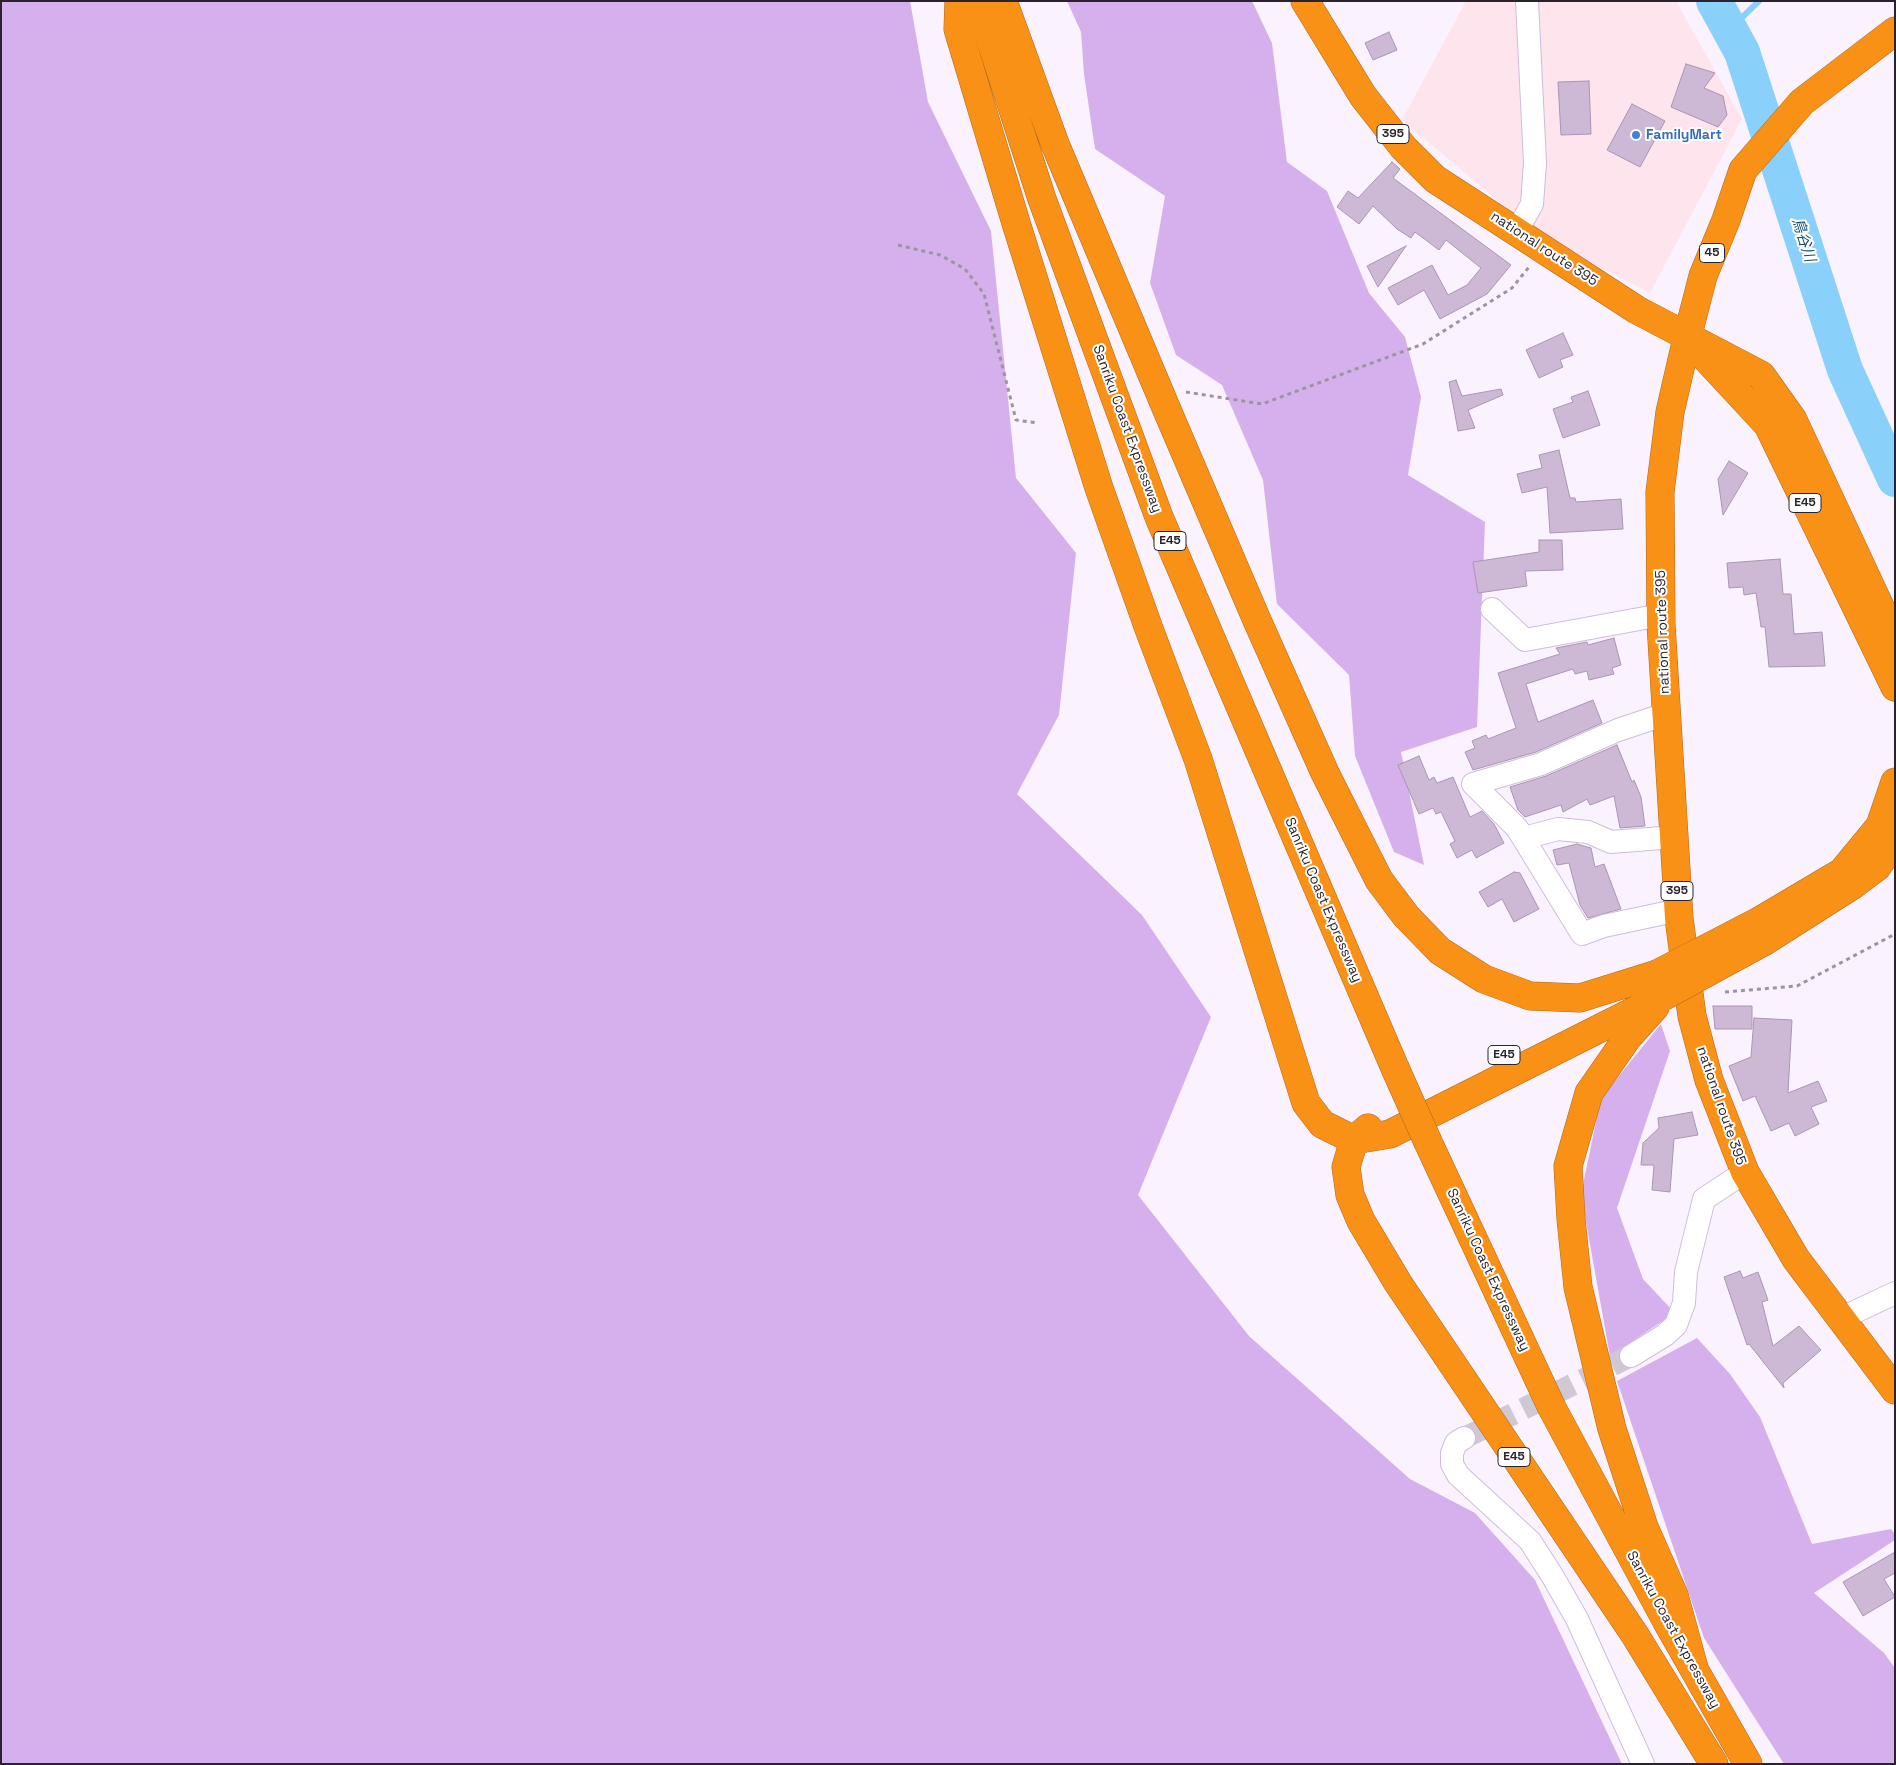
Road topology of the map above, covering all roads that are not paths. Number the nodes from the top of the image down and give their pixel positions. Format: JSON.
{"nodes":[{"id":1,"x":959,"y":1,"type":"edge"},
{"id":2,"x":978,"y":1,"type":"edge"},
{"id":3,"x":1003,"y":1,"type":"edge"},
{"id":4,"x":1306,"y":1,"type":"edge"},
{"id":5,"x":1527,"y":1,"type":"edge"},
{"id":6,"x":1895,"y":31,"type":"edge"},
{"id":7,"x":1517,"y":231,"type":"junction"},
{"id":8,"x":1687,"y":338,"type":"junction"},
{"id":9,"x":1492,"y":609,"type":"dead end"},
{"id":10,"x":1661,"y":615,"type":"junction"},
{"id":11,"x":1895,"y":639,"type":"edge"},
{"id":12,"x":1895,"y":687,"type":"edge"},
{"id":13,"x":1666,"y":714,"type":"junction"},
{"id":14,"x":1895,"y":782,"type":"edge"},
{"id":15,"x":1674,"y":837,"type":"junction"},
{"id":16,"x":1524,"y":838,"type":"junction"},
{"id":17,"x":1895,"y":840,"type":"edge"},
{"id":18,"x":1679,"y":910,"type":"junction"},
{"id":19,"x":1763,"y":930,"type":"junction"},
{"id":20,"x":1661,"y":985,"type":"junction"},
{"id":21,"x":1354,"y":1140,"type":"junction"},
{"id":22,"x":1745,"y":1172,"type":"junction"},
{"id":23,"x":1895,"y":1294,"type":"edge"},
{"id":24,"x":1842,"y":1318,"type":"junction"},
{"id":25,"x":1631,"y":1356,"type":"tunnel mouth"},
{"id":26,"x":1895,"y":1390,"type":"edge"},
{"id":27,"x":1464,"y":1438,"type":"tunnel mouth"},
{"id":28,"x":1694,"y":1668,"type":"junction"},
{"id":29,"x":1643,"y":1764,"type":"edge"},
{"id":30,"x":1714,"y":1764,"type":"edge"},
{"id":31,"x":1748,"y":1764,"type":"edge"}],
"edges":[{"from":1,"to":21,"type":"highway"},
{"from":2,"to":28,"type":"highway","name":"Sanriku Coast Expressway","number":"E45","bridge":true},
{"from":3,"to":20,"type":"highway"},
{"from":4,"to":7,"type":"highway","name":"national route 395","number":"395"},
{"from":5,"to":7,"type":"street"},
{"from":6,"to":8,"type":"highway","number":"45"},
{"from":7,"to":8,"type":"highway","name":"national route 395","number":"395"},
{"from":8,"to":10,"type":"highway","name":"national route 395","number":"395"},
{"from":8,"to":11,"type":"highway","number":"E45"},
{"from":8,"to":12,"type":"highway","number":"E45"},
{"from":9,"to":10,"type":"street"},
{"from":10,"to":13,"type":"highway","name":"national route 395","number":"395"},
{"from":13,"to":15,"type":"highway","name":"national route 395","number":"395"},
{"from":13,"to":16,"type":"street"},
{"from":14,"to":19,"type":"highway","number":"E45"},
{"from":15,"to":16,"type":"street"},
{"from":15,"to":18,"type":"highway","name":"national route 395","number":"395"},
{"from":16,"to":18,"type":"street"},
{"from":17,"to":19,"type":"highway","number":"E45"},
{"from":18,"to":22,"type":"highway","name":"national route 395","number":"395"},
{"from":19,"to":20,"type":"highway","number":"E45","bridge":true},
{"from":20,"to":21,"type":"highway"},
{"from":20,"to":28,"type":"highway","number":"E45"},
{"from":21,"to":30,"type":"highway","number":"E45"},
{"from":22,"to":24,"type":"highway","name":"national route 395","number":"395"},
{"from":22,"to":25,"type":"street"},
{"from":23,"to":24,"type":"street"},
{"from":24,"to":26,"type":"highway","name":"national route 395","number":"395"},
{"from":27,"to":29,"type":"street"},
{"from":28,"to":31,"type":"highway","name":"Sanriku Coast Expressway","number":"E45"}]}
